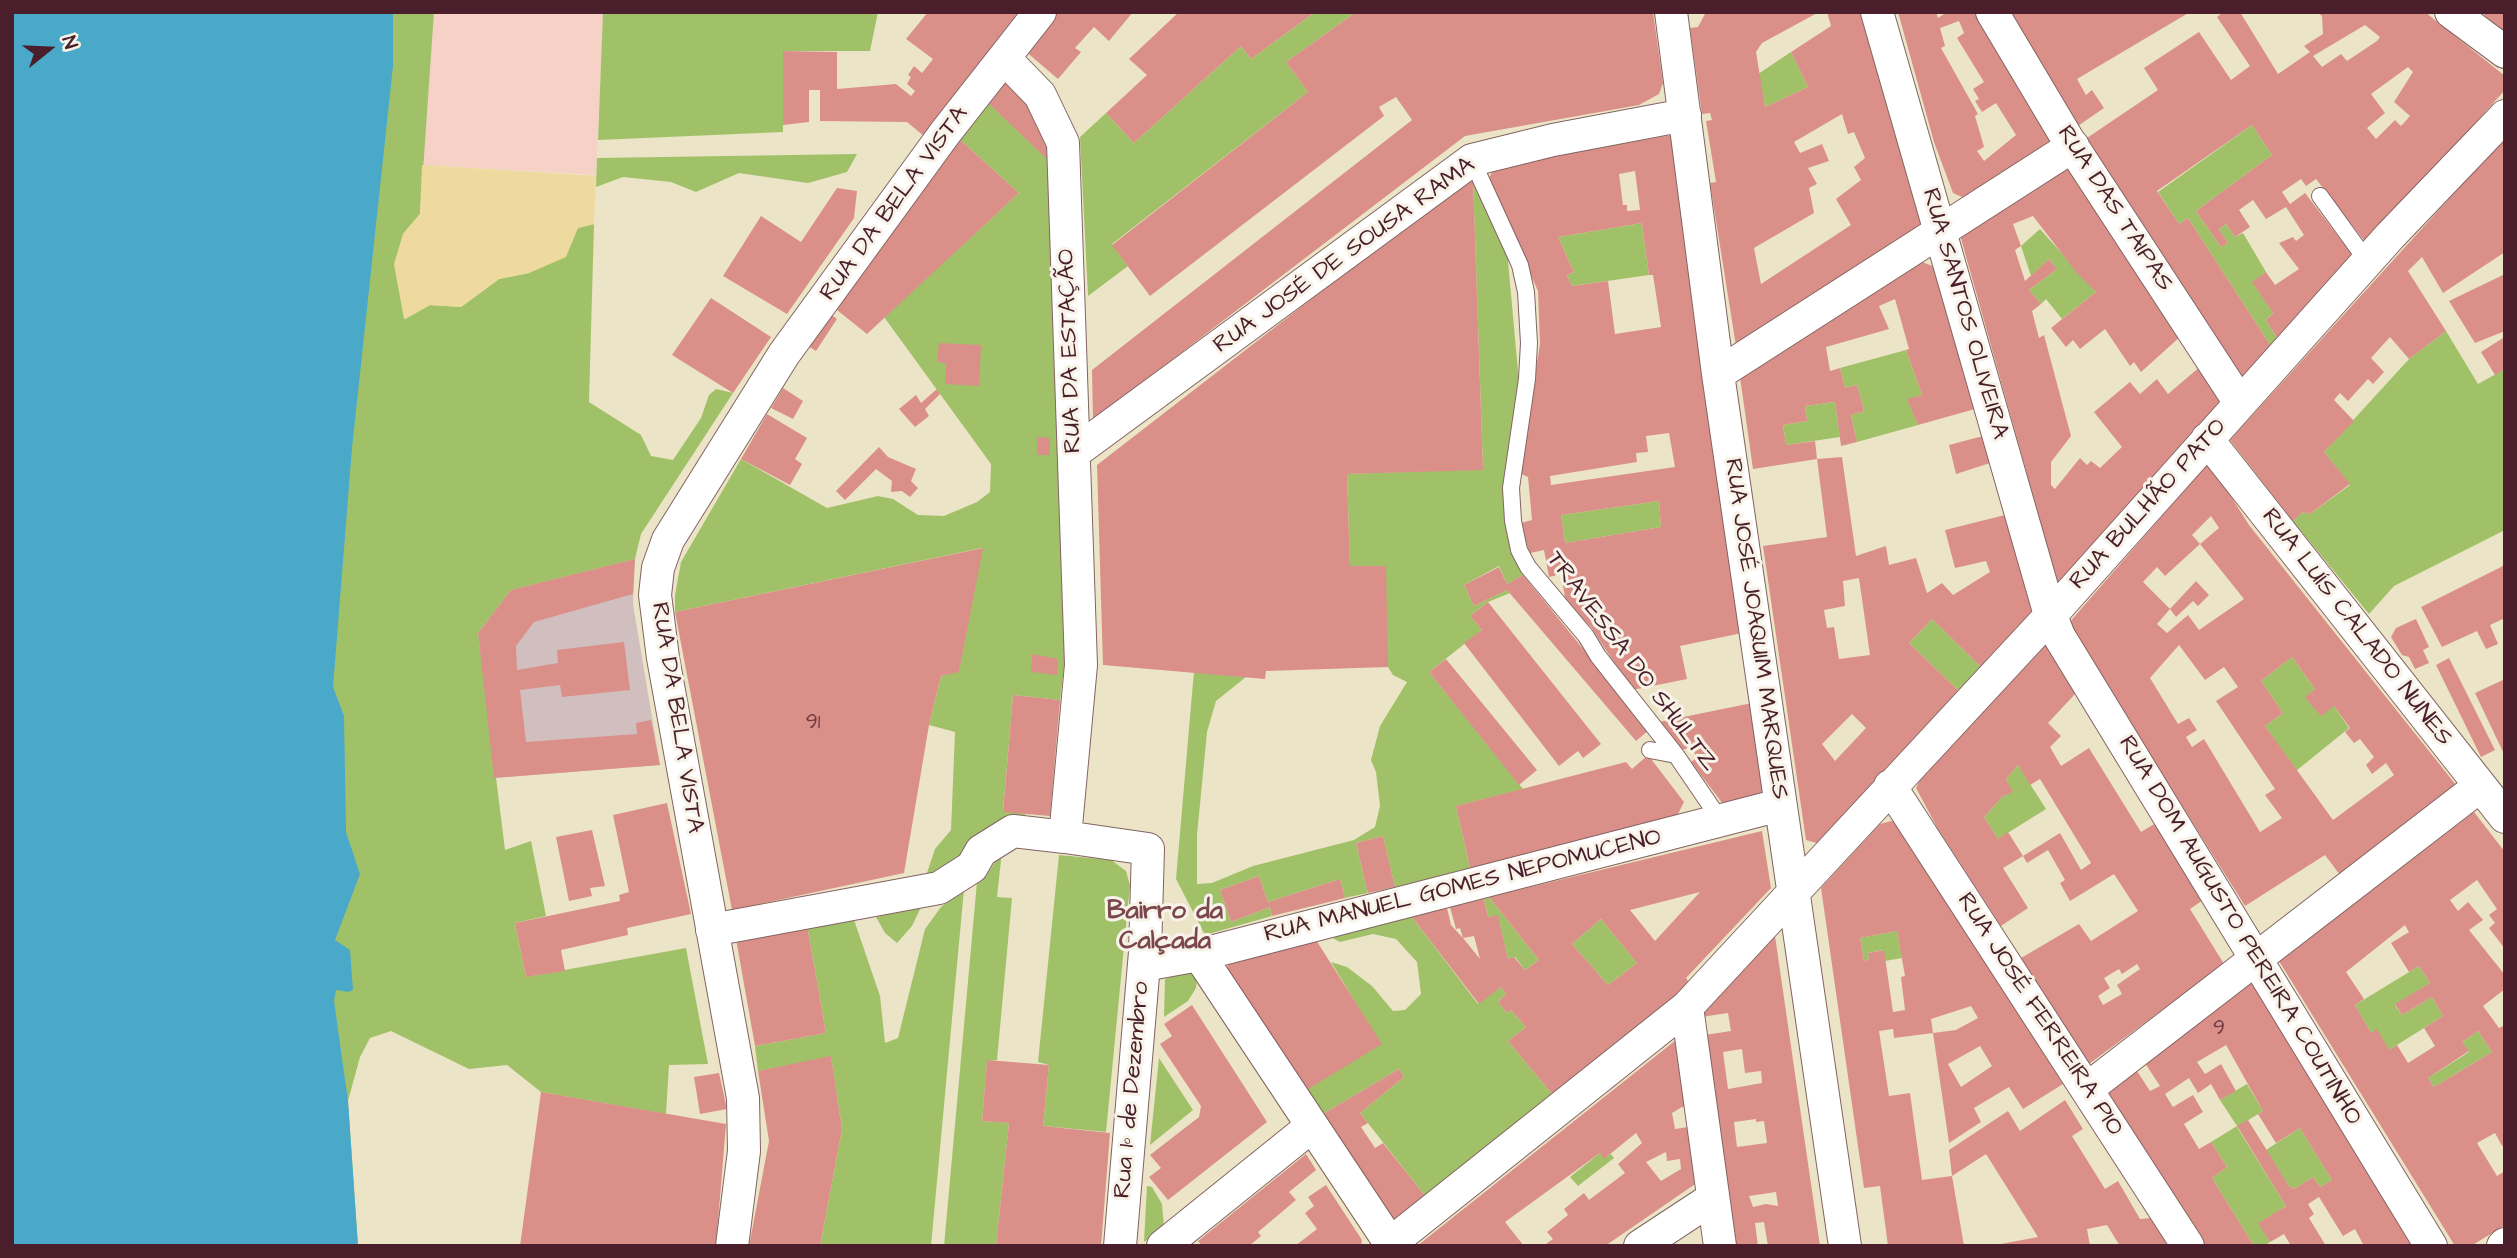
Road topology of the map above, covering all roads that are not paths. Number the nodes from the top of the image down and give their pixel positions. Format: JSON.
{"nodes":[{"id":1,"x":1040,"y":12,"type":"edge"},
{"id":2,"x":1671,"y":12,"type":"edge"},
{"id":3,"x":1877,"y":12,"type":"edge"},
{"id":4,"x":1992,"y":12,"type":"edge"},
{"id":5,"x":2466,"y":17,"type":"edge"},
{"id":6,"x":2505,"y":52,"type":"edge"},
{"id":7,"x":1004,"y":58,"type":"junction"},
{"id":8,"x":1685,"y":115,"type":"junction"},
{"id":9,"x":2505,"y":116,"type":"edge"},
{"id":10,"x":2073,"y":146,"type":"junction"},
{"id":11,"x":1472,"y":160,"type":"junction"},
{"id":12,"x":2320,"y":196,"type":"dead end"},
{"id":13,"x":1941,"y":231,"type":"junction"},
{"id":14,"x":2367,"y":261,"type":"junction"},
{"id":15,"x":1718,"y":374,"type":"junction"},
{"id":16,"x":2239,"y":403,"type":"junction"},
{"id":17,"x":2207,"y":439,"type":"junction"},
{"id":18,"x":1075,"y":452,"type":"junction"},
{"id":19,"x":2050,"y":616,"type":"junction"},
{"id":20,"x":1650,"y":750,"type":"dead end"},
{"id":21,"x":1676,"y":755,"type":"junction"},
{"id":22,"x":1890,"y":786,"type":"junction"},
{"id":23,"x":2480,"y":786,"type":"junction"},
{"id":24,"x":1780,"y":805,"type":"junction"},
{"id":25,"x":2505,"y":817,"type":"edge"},
{"id":26,"x":1721,"y":821,"type":"junction"},
{"id":27,"x":1065,"y":837,"type":"junction"},
{"id":28,"x":1793,"y":893,"type":"junction"},
{"id":29,"x":712,"y":930,"type":"junction"},
{"id":30,"x":1199,"y":955,"type":"junction"},
{"id":31,"x":2257,"y":960,"type":"junction"},
{"id":32,"x":1144,"y":965,"type":"junction"},
{"id":33,"x":1687,"y":1007,"type":"junction"},
{"id":34,"x":2087,"y":1089,"type":"junction"},
{"id":35,"x":1312,"y":1126,"type":"junction"},
{"id":36,"x":1713,"y":1198,"type":"junction"},
{"id":37,"x":1390,"y":1245,"type":"edge"},
{"id":38,"x":732,"y":1246,"type":"edge"},
{"id":39,"x":1120,"y":1246,"type":"edge"},
{"id":40,"x":1163,"y":1246,"type":"edge"},
{"id":41,"x":1640,"y":1246,"type":"edge"},
{"id":42,"x":1720,"y":1246,"type":"edge"},
{"id":43,"x":1845,"y":1246,"type":"edge"},
{"id":44,"x":2188,"y":1246,"type":"edge"},
{"id":45,"x":2431,"y":1246,"type":"edge"}],
"edges":[{"from":1,"to":7,"type":"street","name":"RUA DA BELA VISTA"},
{"from":2,"to":8,"type":"street","name":"RUA JOSÉ JOAQUIM MARQUES"},
{"from":3,"to":13,"type":"street","name":"RUA SANTOS OLIVEIRA"},
{"from":4,"to":10,"type":"street","name":"RUA DAS TAIPAS"},
{"from":5,"to":6,"type":"street"},
{"from":7,"to":18,"type":"street","name":"RUA DA ESTAÇÃO"},
{"from":7,"to":29,"type":"street","name":"RUA DA BELA VISTA"},
{"from":8,"to":11,"type":"street","name":"RUA JOSÉ DE SOUSA RAMA"},
{"from":8,"to":15,"type":"street","name":"RUA JOSÉ JOAQUIM MARQUES"},
{"from":9,"to":14,"type":"street","name":"RUA BULHÃO PATO"},
{"from":10,"to":13,"type":"street"},
{"from":10,"to":16,"type":"street","name":"RUA DAS TAIPAS"},
{"from":11,"to":18,"type":"street","name":"RUA JOSÉ DE SOUSA RAMA"},
{"from":11,"to":21,"type":"lane","name":"TRAVESSA DO SHULTZ"},
{"from":12,"to":14,"type":"lane"},
{"from":13,"to":15,"type":"street"},
{"from":13,"to":19,"type":"street","name":"RUA SANTOS OLIVEIRA"},
{"from":14,"to":16,"type":"street","name":"RUA BULHÃO PATO"},
{"from":15,"to":24,"type":"street","name":"RUA JOSÉ JOAQUIM MARQUES"},
{"from":16,"to":17,"type":"street","name":"RUA BULHÃO PATO"},
{"from":17,"to":19,"type":"street","name":"RUA BULHÃO PATO"},
{"from":17,"to":23,"type":"street","name":"RUA LUÍS CALADO NUNES"},
{"from":18,"to":27,"type":"street","name":"RUA DA ESTAÇÃO"},
{"from":19,"to":22,"type":"street","name":"RUA BULHÃO PATO"},
{"from":19,"to":31,"type":"street","name":"RUA DOM AUGUSTO PEREIRA COUTINHO"},
{"from":20,"to":21,"type":"lane"},
{"from":21,"to":26,"type":"lane","name":"TRAVESSA DO SHULTZ"},
{"from":22,"to":28,"type":"street","name":"RUA BULHÃO PATO"},
{"from":22,"to":34,"type":"street","name":"RUA JOSÉ FERREIRA PIO"},
{"from":23,"to":25,"type":"street","name":"RUA LUÍS CALADO NUNES"},
{"from":23,"to":31,"type":"street"},
{"from":24,"to":26,"type":"street","name":"RUA MANUEL GOMES NEPOMUCENO"},
{"from":24,"to":28,"type":"street","name":"RUA JOSÉ JOAQUIM MARQUES"},
{"from":26,"to":30,"type":"street","name":"RUA MANUEL GOMES NEPOMUCENO"},
{"from":27,"to":29,"type":"street"},
{"from":27,"to":32,"type":"street","name":"Rua 1º de Dezembro"},
{"from":28,"to":33,"type":"street","name":"RUA BULHÃO PATO"},
{"from":28,"to":43,"type":"street","name":"RUA JOSÉ JOAQUIM MARQUES"},
{"from":29,"to":38,"type":"street","name":"RUA DA BELA VISTA"},
{"from":30,"to":32,"type":"street","name":"RUA MANUEL GOMES NEPOMUCENO"},
{"from":30,"to":35,"type":"street"},
{"from":31,"to":34,"type":"street"},
{"from":31,"to":45,"type":"street","name":"RUA DOM AUGUSTO PEREIRA COUTINHO"},
{"from":32,"to":39,"type":"street","name":"Rua 1º de Dezembro"},
{"from":33,"to":36,"type":"street"},
{"from":33,"to":37,"type":"street","name":"RUA BULHÃO PATO"},
{"from":34,"to":44,"type":"street","name":"RUA JOSÉ FERREIRA PIO"},
{"from":35,"to":37,"type":"street"},
{"from":35,"to":40,"type":"street"},
{"from":36,"to":41,"type":"street"},
{"from":36,"to":42,"type":"street"}]}
